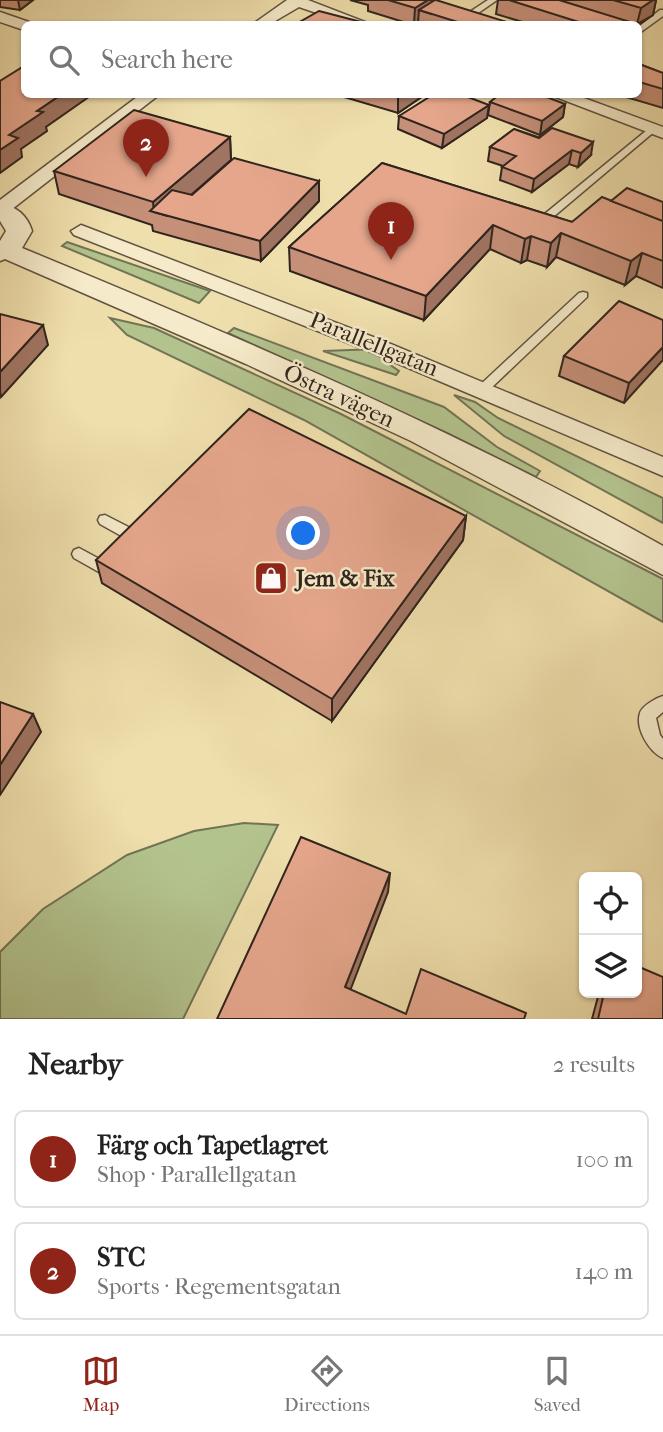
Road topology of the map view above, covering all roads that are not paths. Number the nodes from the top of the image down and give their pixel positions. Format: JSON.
{"nodes":[{"id":1,"x":297,"y":0,"type":"edge"},
{"id":2,"x":493,"y":0,"type":"edge"},
{"id":3,"x":663,"y":12,"type":"edge"},
{"id":4,"x":0,"y":17,"type":"edge"},
{"id":5,"x":265,"y":21,"type":"edge"},
{"id":6,"x":354,"y":21,"type":"edge"},
{"id":7,"x":472,"y":21,"type":"edge"},
{"id":8,"x":21,"y":24,"type":"edge"},
{"id":9,"x":642,"y":30,"type":"edge"},
{"id":10,"x":147,"y":98,"type":"edge"},
{"id":11,"x":567,"y":98,"type":"edge"},
{"id":12,"x":657,"y":131,"type":"edge"},
{"id":13,"x":0,"y":210,"type":"edge"},
{"id":14,"x":517,"y":211,"type":"edge"},
{"id":15,"x":81,"y":231,"type":"dead end"},
{"id":16,"x":2,"y":252,"type":"edge"},
{"id":17,"x":583,"y":295,"type":"dead end"},
{"id":18,"x":484,"y":388,"type":"junction"},
{"id":19,"x":663,"y":467,"type":"edge"},
{"id":20,"x":105,"y":520,"type":"dead end"},
{"id":21,"x":143,"y":542,"type":"edge"},
{"id":22,"x":79,"y":554,"type":"dead end"},
{"id":23,"x":663,"y":562,"type":"edge"},
{"id":24,"x":113,"y":572,"type":"edge"},
{"id":25,"x":663,"y":703,"type":"edge"},
{"id":26,"x":663,"y":750,"type":"edge"}],
"edges":[{"from":1,"to":5,"type":"street"},
{"from":1,"to":6,"type":"street"},
{"from":2,"to":7,"type":"lane"},
{"from":3,"to":9,"type":"lane"},
{"from":4,"to":8,"type":"street"},
{"from":10,"to":13,"type":"street"},
{"from":11,"to":12,"type":"street"},
{"from":12,"to":14,"type":"lane"},
{"from":13,"to":16,"type":"street"},
{"from":15,"to":18,"type":"street","name":"Parallellgatan"},
{"from":16,"to":23,"type":"street","name":"Östra vägen"},
{"from":17,"to":18,"type":"lane"},
{"from":18,"to":19,"type":"street","name":"Parallellgatan"},
{"from":20,"to":21,"type":"lane"},
{"from":22,"to":24,"type":"lane"},
{"from":25,"to":26,"type":"lane"}]}
